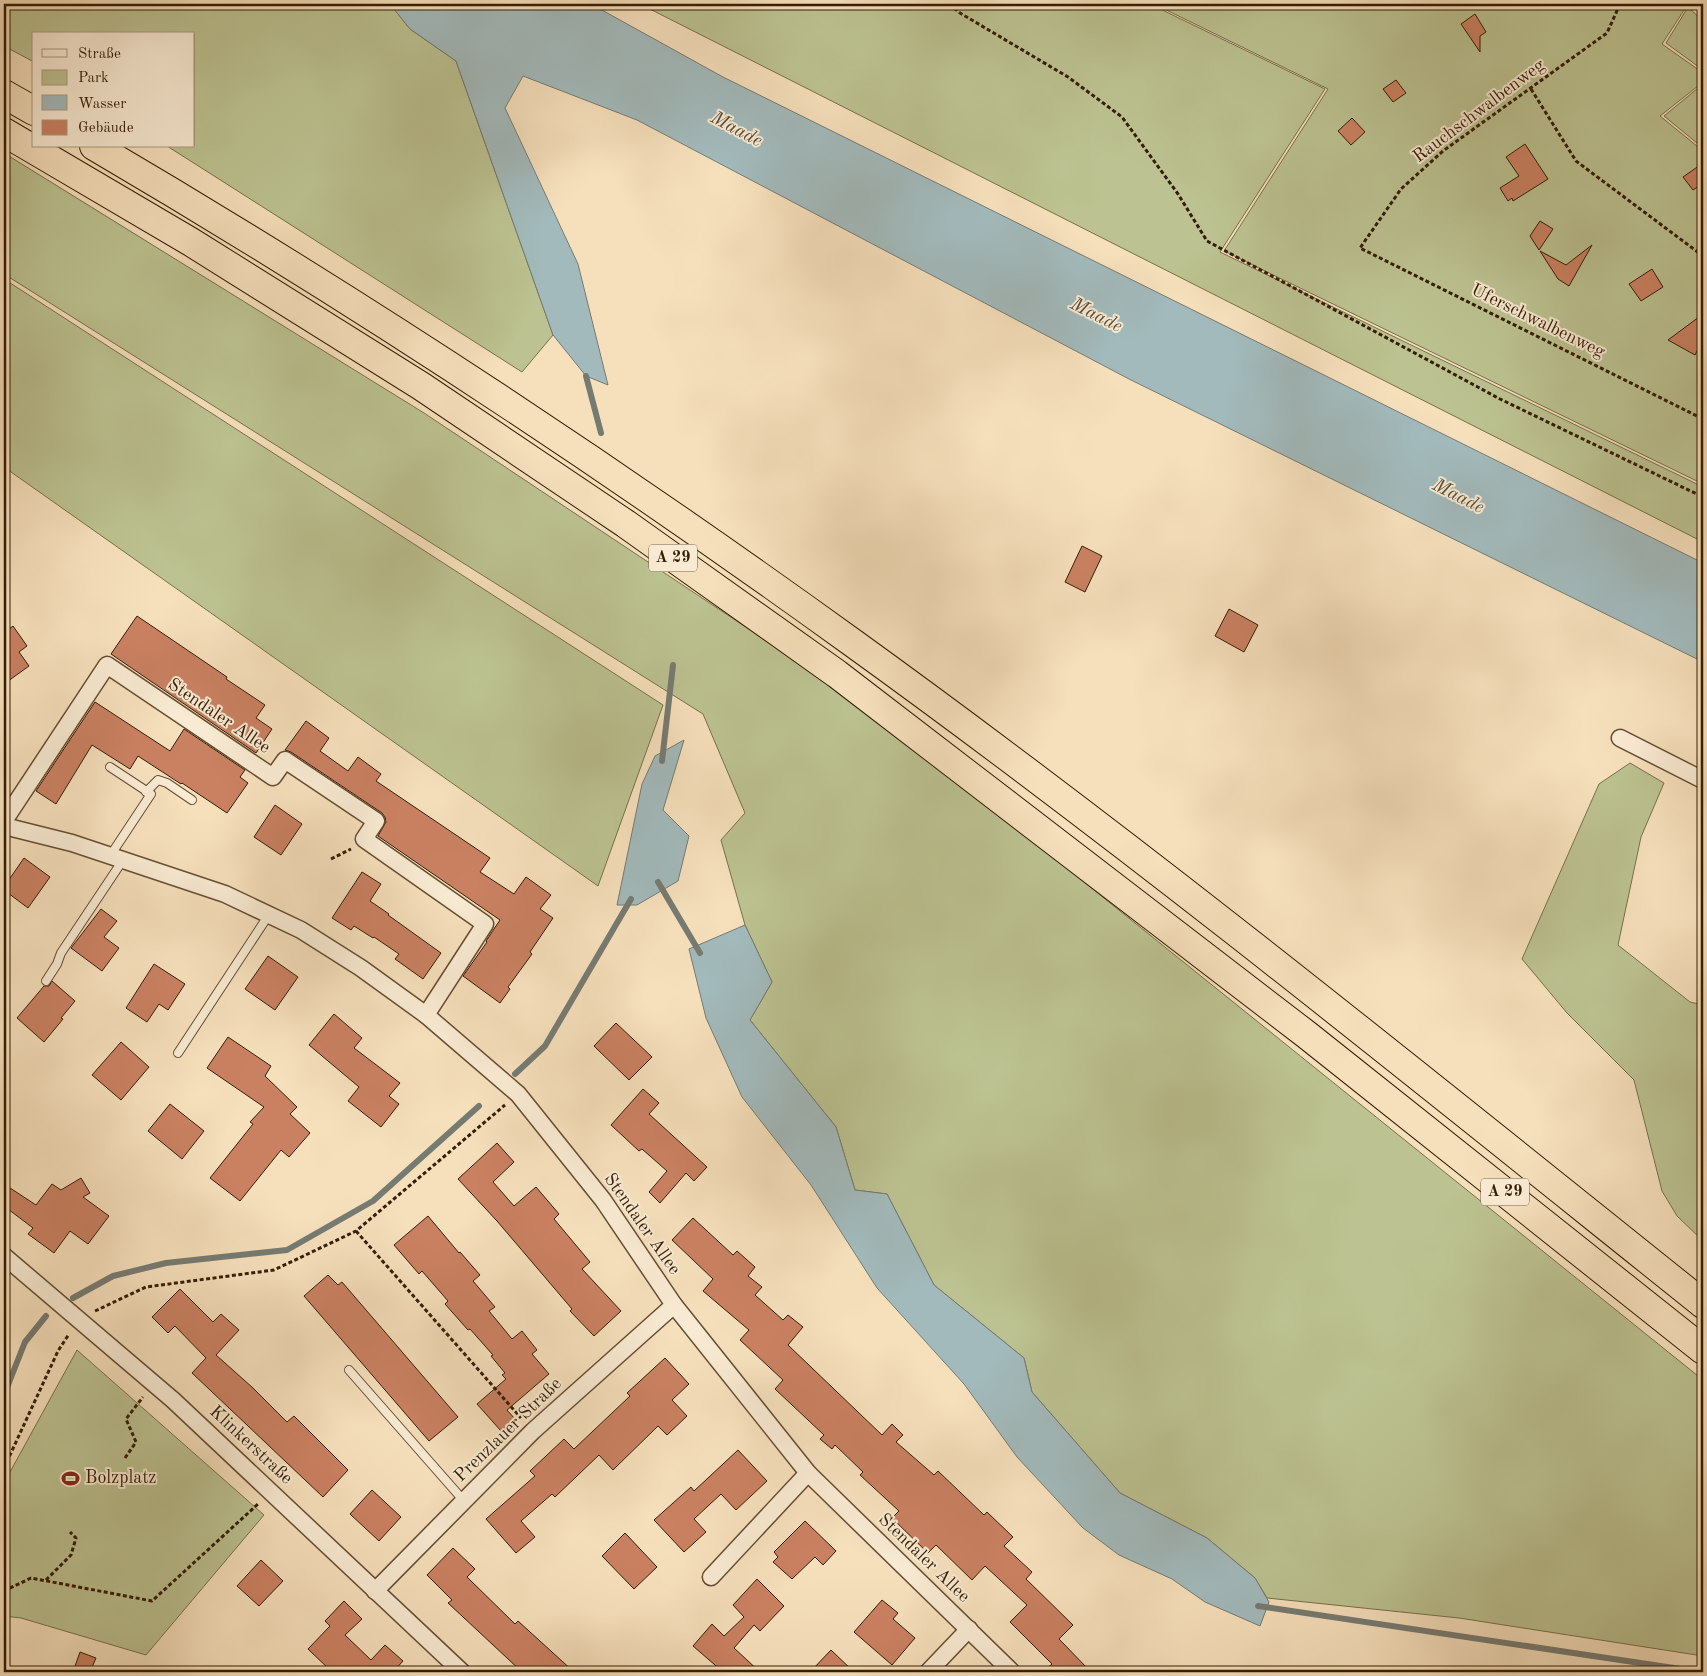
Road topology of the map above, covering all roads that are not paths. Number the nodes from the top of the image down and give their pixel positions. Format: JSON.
{"nodes":[{"id":1,"x":4,"y":94,"type":"edge"},
{"id":2,"x":32,"y":110,"type":"edge"},
{"id":3,"x":4,"y":132,"type":"edge"},
{"id":4,"x":97,"y":148,"type":"edge"},
{"id":5,"x":1620,"y":738,"type":"dead end"},
{"id":6,"x":110,"y":767,"type":"dead end"},
{"id":7,"x":1703,"y":780,"type":"edge"},
{"id":8,"x":146,"y":792,"type":"junction"},
{"id":9,"x":192,"y":800,"type":"dead end"},
{"id":10,"x":4,"y":820,"type":"edge"},
{"id":11,"x":4,"y":826,"type":"edge"},
{"id":12,"x":116,"y":858,"type":"junction"},
{"id":13,"x":268,"y":916,"type":"junction"},
{"id":14,"x":46,"y":981,"type":"dead end"},
{"id":15,"x":426,"y":1015,"type":"junction"},
{"id":16,"x":178,"y":1053,"type":"dead end"},
{"id":17,"x":4,"y":1256,"type":"edge"},
{"id":18,"x":1703,"y":1304,"type":"edge"},
{"id":19,"x":674,"y":1305,"type":"junction"},
{"id":20,"x":1703,"y":1350,"type":"edge"},
{"id":21,"x":350,"y":1370,"type":"dead end"},
{"id":22,"x":808,"y":1473,"type":"junction"},
{"id":23,"x":464,"y":1501,"type":"junction"},
{"id":24,"x":711,"y":1578,"type":"dead end"},
{"id":25,"x":375,"y":1591,"type":"junction"},
{"id":26,"x":969,"y":1630,"type":"junction"},
{"id":27,"x":462,"y":1672,"type":"edge"},
{"id":28,"x":928,"y":1672,"type":"edge"},
{"id":29,"x":1012,"y":1672,"type":"edge"}],
"edges":[{"from":1,"to":2,"type":"highway"},
{"from":3,"to":20,"type":"highway","number":"A 29"},
{"from":4,"to":18,"type":"highway","number":"A 29"},
{"from":5,"to":7,"type":"street"},
{"from":6,"to":8,"type":"lane"},
{"from":8,"to":9,"type":"lane"},
{"from":8,"to":12,"type":"lane"},
{"from":10,"to":15,"type":"street","name":"Stendaler Allee"},
{"from":11,"to":12,"type":"street","name":"Stendaler Allee"},
{"from":12,"to":13,"type":"street","name":"Stendaler Allee"},
{"from":12,"to":14,"type":"lane"},
{"from":13,"to":15,"type":"street","name":"Stendaler Allee"},
{"from":13,"to":16,"type":"lane"},
{"from":15,"to":19,"type":"street","name":"Stendaler Allee"},
{"from":17,"to":25,"type":"street","name":"Klinkerstraße"},
{"from":19,"to":22,"type":"street","name":"Stendaler Allee"},
{"from":19,"to":23,"type":"street","name":"Prenzlauer Straße"},
{"from":21,"to":23,"type":"lane"},
{"from":22,"to":24,"type":"street"},
{"from":22,"to":26,"type":"street","name":"Stendaler Allee"},
{"from":23,"to":25,"type":"street","name":"Prenzlauer Straße"},
{"from":25,"to":27,"type":"street","name":"Klinkerstraße"},
{"from":26,"to":28,"type":"street"},
{"from":26,"to":29,"type":"street","name":"Stendaler Allee"}]}
